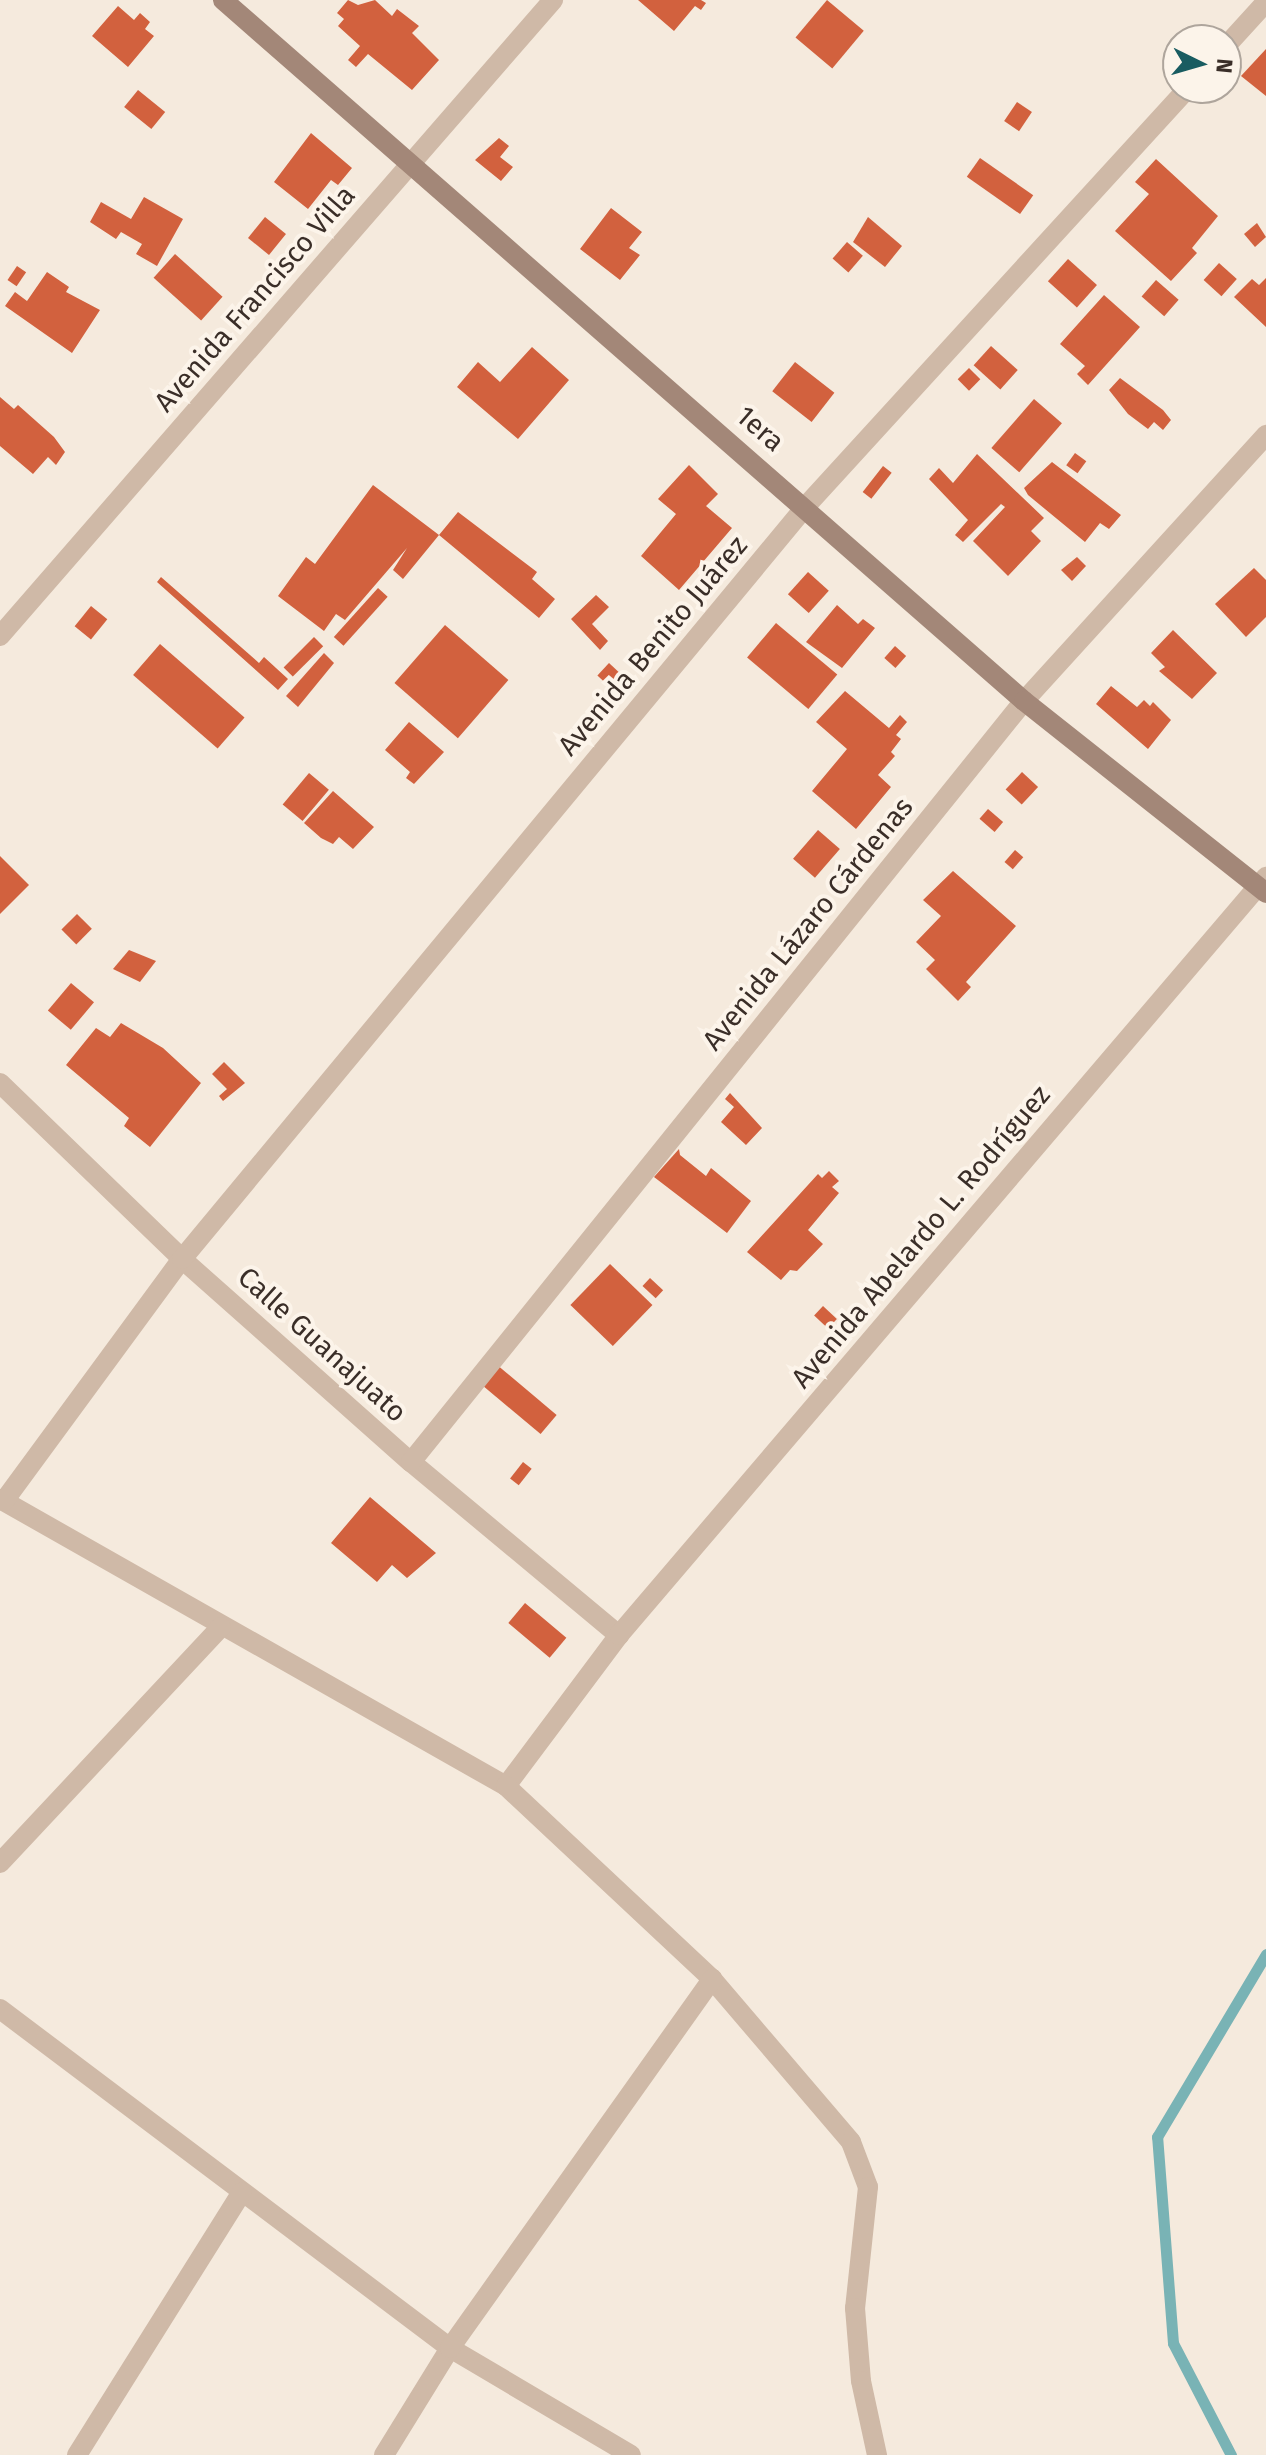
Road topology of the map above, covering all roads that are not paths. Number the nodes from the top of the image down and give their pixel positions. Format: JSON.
{"nodes":[{"id":1,"x":223,"y":0,"type":"edge"},
{"id":2,"x":553,"y":0,"type":"edge"},
{"id":3,"x":1266,"y":2,"type":"edge"},
{"id":4,"x":1242,"y":28,"type":"edge"},
{"id":5,"x":1173,"y":104,"type":"edge"},
{"id":6,"x":412,"y":163,"type":"junction"},
{"id":7,"x":1266,"y":435,"type":"edge"},
{"id":8,"x":806,"y":506,"type":"junction"},
{"id":9,"x":0,"y":636,"type":"edge"},
{"id":10,"x":1024,"y":701,"type":"junction"},
{"id":11,"x":1263,"y":885,"type":"edge"},
{"id":12,"x":0,"y":1083,"type":"edge"},
{"id":13,"x":182,"y":1259,"type":"junction"},
{"id":14,"x":411,"y":1462,"type":"junction"},
{"id":15,"x":2,"y":1500,"type":"edge"},
{"id":16,"x":221,"y":1627,"type":"junction"},
{"id":17,"x":619,"y":1635,"type":"junction"},
{"id":18,"x":506,"y":1786,"type":"junction"},
{"id":19,"x":0,"y":1863,"type":"edge"},
{"id":20,"x":712,"y":1979,"type":"junction"},
{"id":21,"x":0,"y":2009,"type":"edge"},
{"id":22,"x":242,"y":2192,"type":"junction"},
{"id":23,"x":450,"y":2348,"type":"junction"},
{"id":24,"x":79,"y":2454,"type":"edge"},
{"id":25,"x":384,"y":2455,"type":"edge"},
{"id":26,"x":631,"y":2455,"type":"edge"},
{"id":27,"x":877,"y":2455,"type":"edge"}],
"edges":[{"from":1,"to":6,"type":"main road","name":"1era"},
{"from":2,"to":6,"type":"street","name":"Avenida Francisco Villa"},
{"from":3,"to":4,"type":"street"},
{"from":5,"to":8,"type":"street","name":"Avenida Benito Juárez"},
{"from":6,"to":8,"type":"main road","name":"1era"},
{"from":6,"to":9,"type":"street","name":"Avenida Francisco Villa"},
{"from":7,"to":10,"type":"street","name":"Avenida Lázaro Cárdenas"},
{"from":8,"to":10,"type":"main road","name":"1era"},
{"from":8,"to":13,"type":"street","name":"Avenida Benito Juárez"},
{"from":10,"to":11,"type":"main road","name":"1era"},
{"from":10,"to":14,"type":"street","name":"Avenida Lázaro Cárdenas"},
{"from":11,"to":17,"type":"street","name":"Avenida Abelardo L. Rodríguez"},
{"from":12,"to":13,"type":"street","name":"Calle Guanajuato"},
{"from":13,"to":14,"type":"street","name":"Calle Guanajuato"},
{"from":13,"to":15,"type":"street","name":"Avenida Benito Juárez"},
{"from":14,"to":17,"type":"street","name":"Calle Guanajuato"},
{"from":15,"to":16,"type":"street"},
{"from":16,"to":18,"type":"street"},
{"from":16,"to":19,"type":"street"},
{"from":17,"to":18,"type":"street","name":"Avenida Abelardo L. Rodríguez"},
{"from":18,"to":20,"type":"street"},
{"from":20,"to":23,"type":"street"},
{"from":20,"to":27,"type":"street"},
{"from":21,"to":22,"type":"street"},
{"from":22,"to":23,"type":"street"},
{"from":22,"to":24,"type":"street"},
{"from":23,"to":25,"type":"street"},
{"from":23,"to":26,"type":"street"}]}
